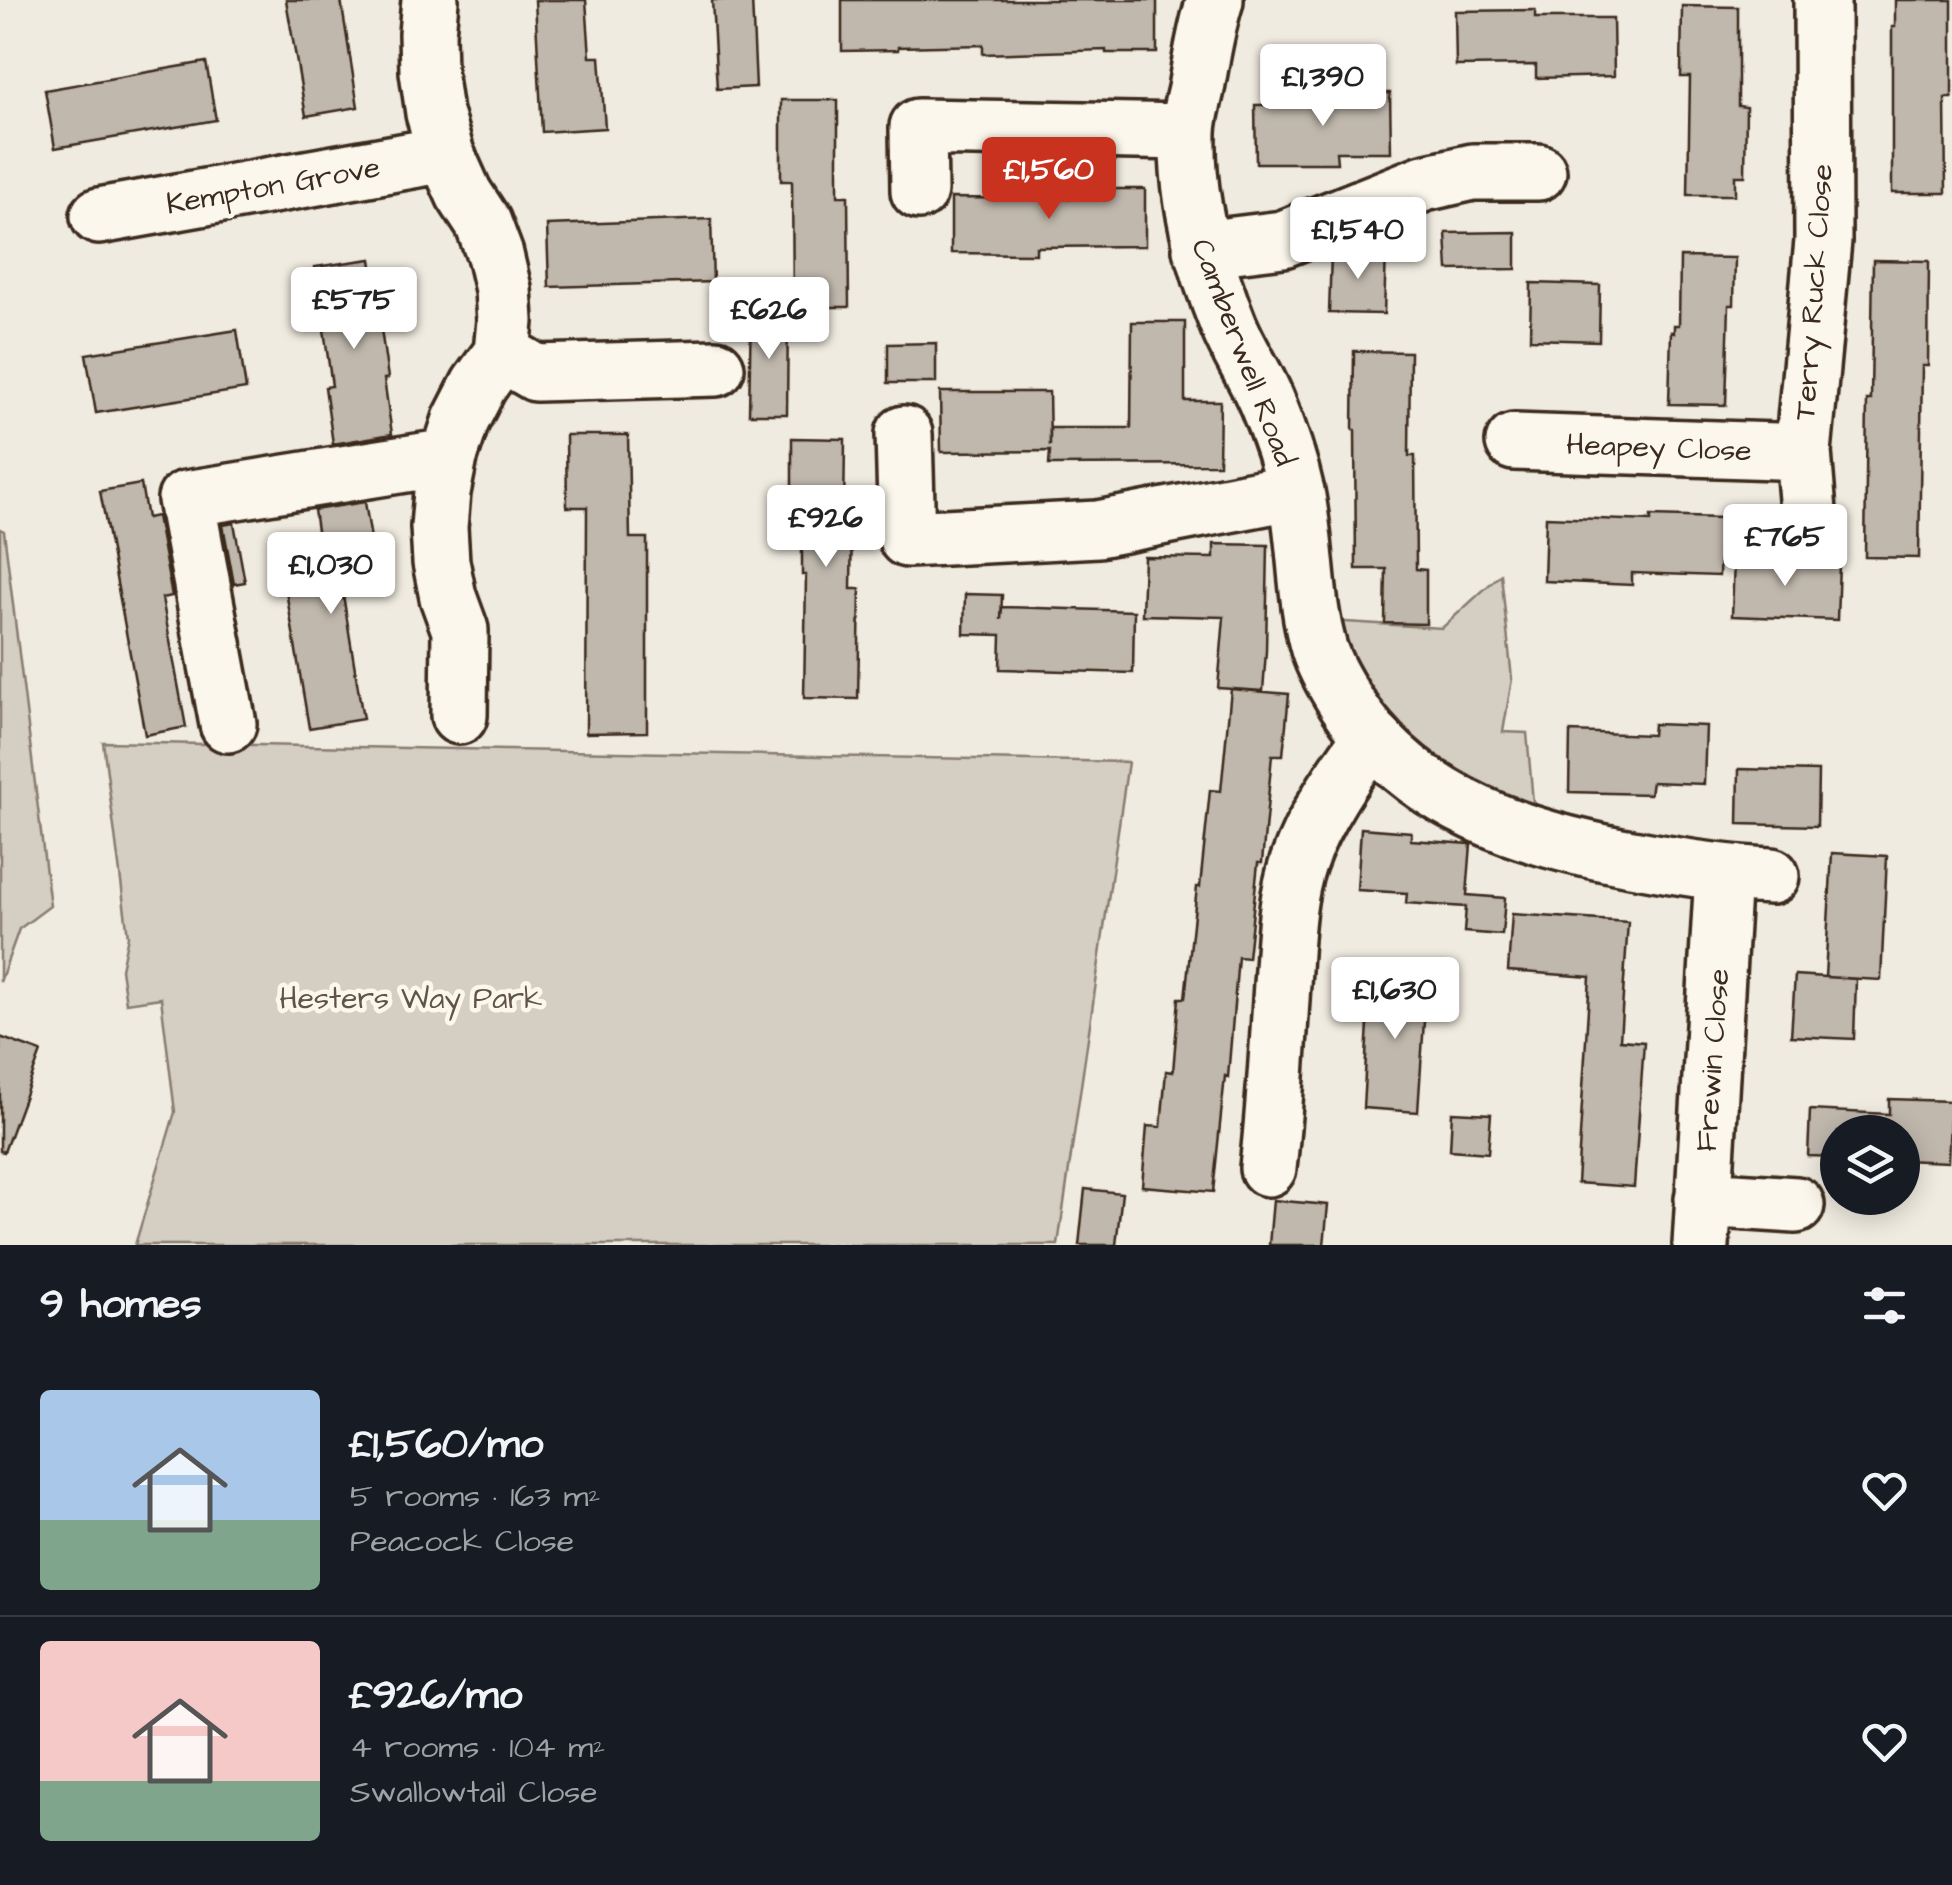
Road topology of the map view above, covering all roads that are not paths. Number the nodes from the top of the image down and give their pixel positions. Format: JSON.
{"nodes":[{"id":1,"x":430,"y":0,"type":"edge"},
{"id":2,"x":1215,"y":0,"type":"edge"},
{"id":3,"x":1822,"y":0,"type":"edge"},
{"id":4,"x":1188,"y":132,"type":"junction"},
{"id":5,"x":446,"y":154,"type":"junction"},
{"id":6,"x":1538,"y":172,"type":"dead end"},
{"id":7,"x":919,"y":191,"type":"dead end"},
{"id":8,"x":99,"y":216,"type":"dead end"},
{"id":9,"x":1201,"y":249,"type":"junction"},
{"id":10,"x":502,"y":352,"type":"junction"},
{"id":11,"x":716,"y":368,"type":"dead end"},
{"id":12,"x":904,"y":434,"type":"dead end"},
{"id":13,"x":1514,"y":442,"type":"dead end"},
{"id":14,"x":1802,"y":452,"type":"junction"},
{"id":15,"x":449,"y":457,"type":"junction"},
{"id":16,"x":1296,"y":491,"type":"junction"},
{"id":17,"x":1809,"y":523,"type":"dead end"},
{"id":18,"x":459,"y":716,"type":"dead end"},
{"id":19,"x":228,"y":724,"type":"dead end"},
{"id":20,"x":1371,"y":737,"type":"junction"},
{"id":21,"x":1747,"y":875,"type":"joint"},
{"id":22,"x":1268,"y":1168,"type":"dead end"},
{"id":23,"x":1796,"y":1205,"type":"dead end"},
{"id":24,"x":1702,"y":1222,"type":"edge"}],
"edges":[{"from":1,"to":5,"type":"street"},
{"from":2,"to":4,"type":"street","name":"Camberwell Road"},
{"from":3,"to":14,"type":"street","name":"Terry Ruck Close"},
{"from":4,"to":7,"type":"street"},
{"from":4,"to":9,"type":"street","name":"Camberwell Road"},
{"from":5,"to":8,"type":"street","name":"Kempton Grove"},
{"from":5,"to":10,"type":"street"},
{"from":6,"to":9,"type":"street"},
{"from":9,"to":16,"type":"street","name":"Camberwell Road"},
{"from":10,"to":11,"type":"street"},
{"from":10,"to":15,"type":"street"},
{"from":12,"to":16,"type":"street"},
{"from":13,"to":14,"type":"street","name":"Heapey Close"},
{"from":14,"to":17,"type":"street","name":"Terry Ruck Close"},
{"from":15,"to":18,"type":"street"},
{"from":15,"to":19,"type":"street"},
{"from":16,"to":20,"type":"street","name":"Camberwell Road"},
{"from":20,"to":21,"type":"street","name":"Camberwell Road"},
{"from":20,"to":22,"type":"street"},
{"from":21,"to":24,"type":"street","name":"Frewin Close"},
{"from":23,"to":24,"type":"street"}]}
